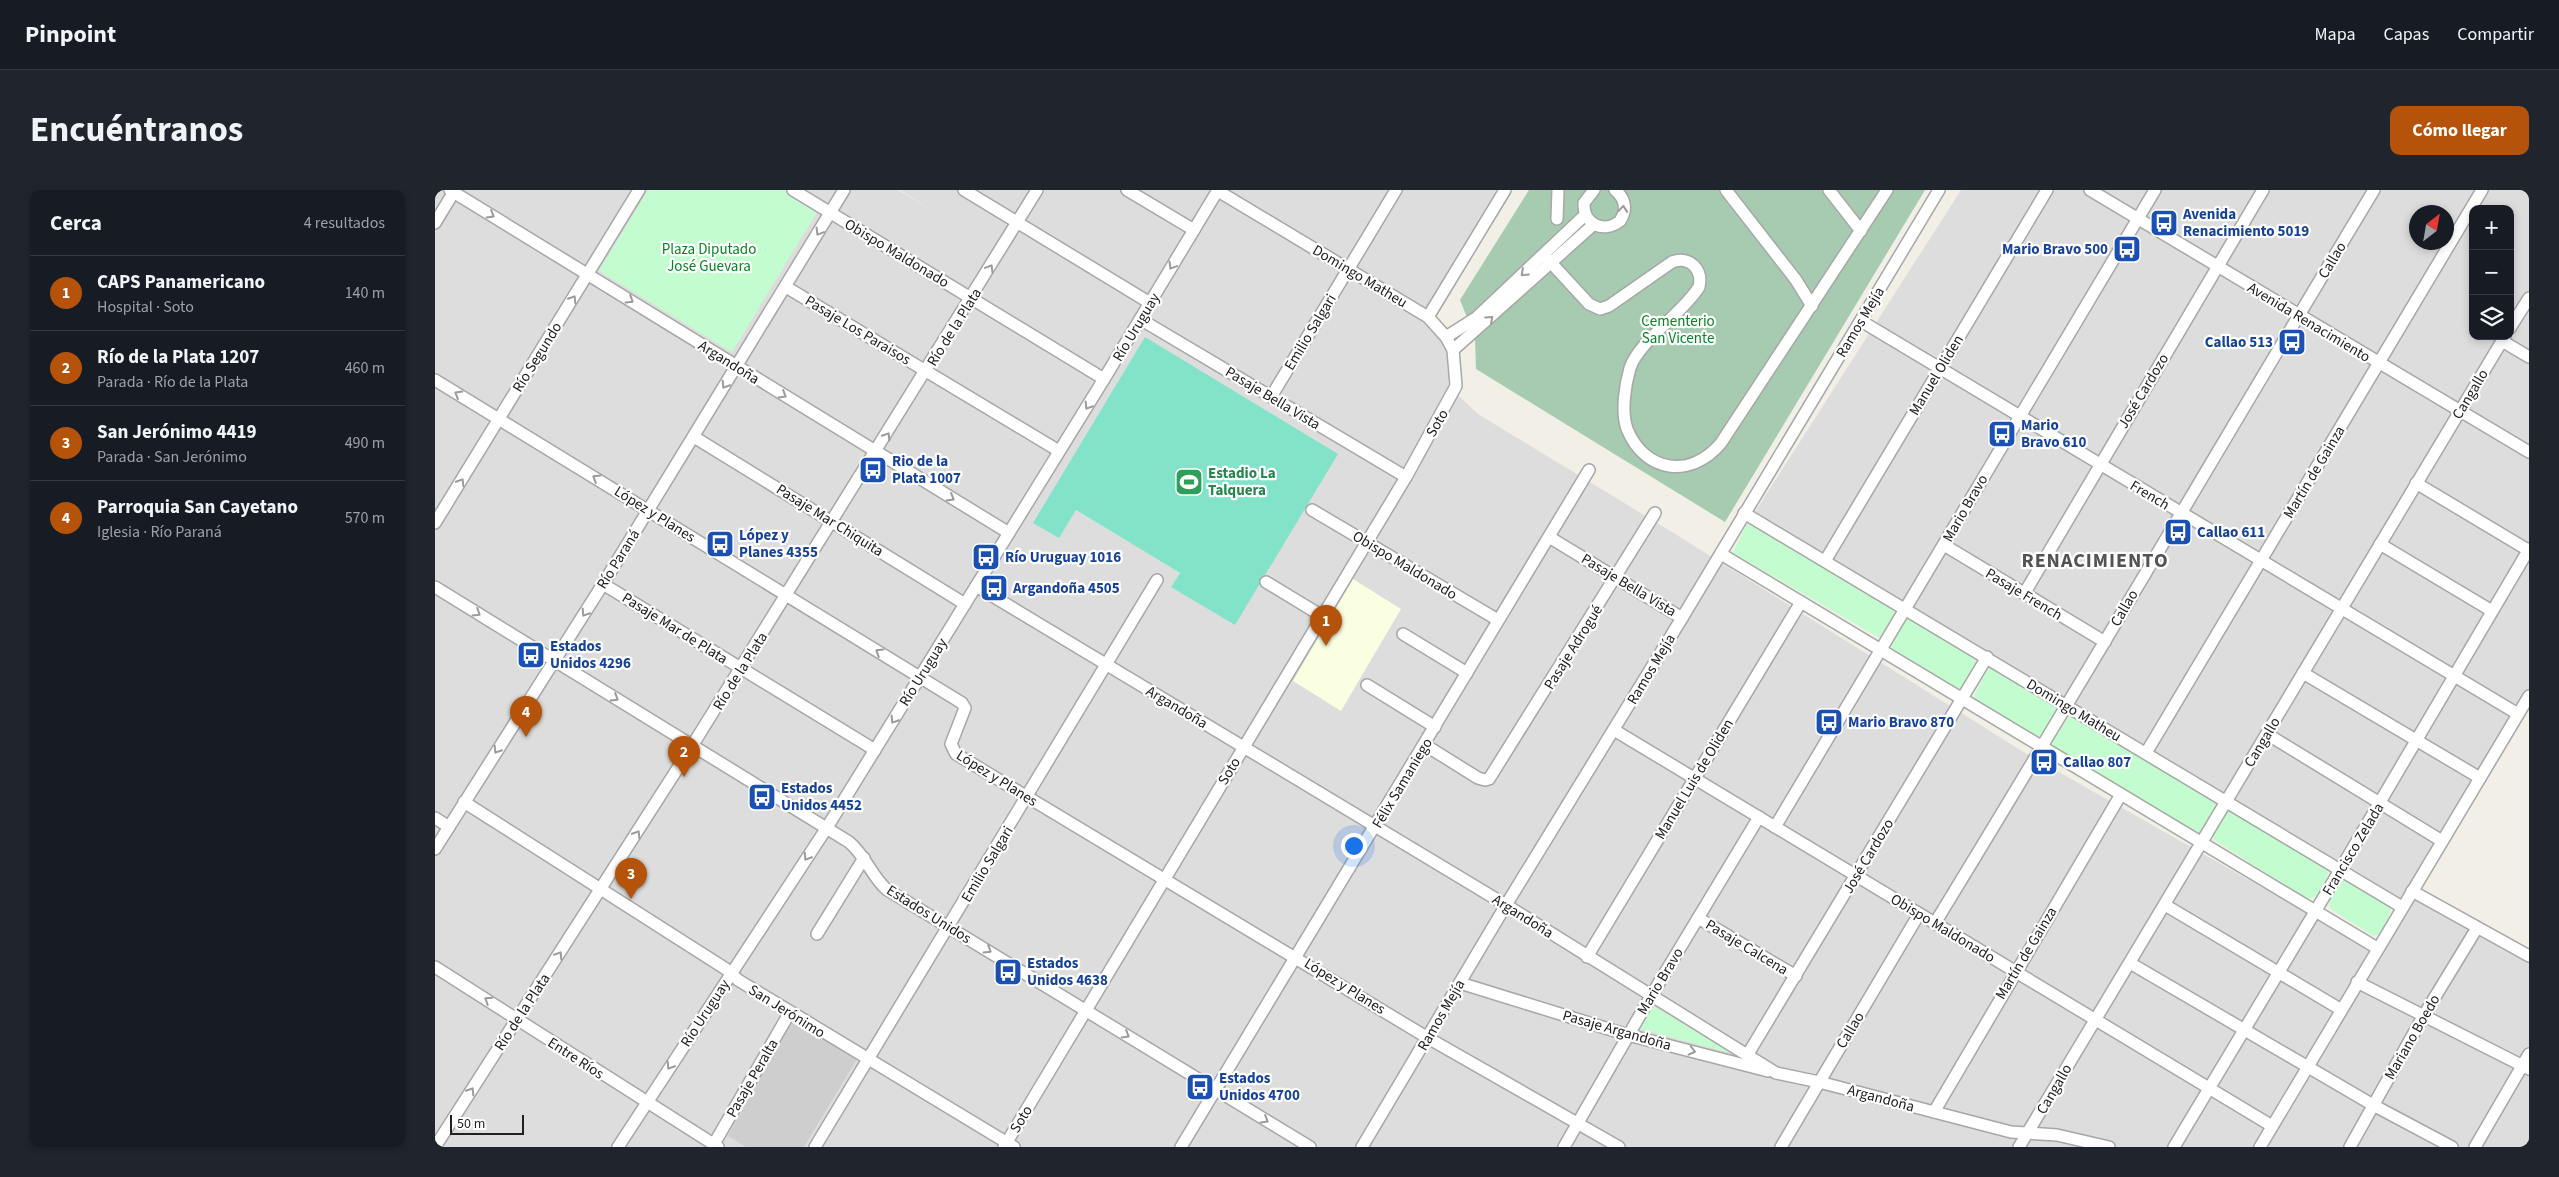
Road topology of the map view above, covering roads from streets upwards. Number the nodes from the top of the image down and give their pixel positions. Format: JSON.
{"nodes":[{"id":1,"x":639,"y":190,"type":"edge"},
{"id":2,"x":793,"y":190,"type":"edge"},
{"id":3,"x":844,"y":190,"type":"edge"},
{"id":4,"x":963,"y":190,"type":"edge"},
{"id":5,"x":1037,"y":190,"type":"edge"},
{"id":6,"x":1127,"y":190,"type":"edge"},
{"id":7,"x":1218,"y":190,"type":"edge"},
{"id":8,"x":1396,"y":190,"type":"edge"},
{"id":9,"x":1505,"y":190,"type":"edge"},
{"id":10,"x":1558,"y":190,"type":"edge"},
{"id":11,"x":1594,"y":190,"type":"edge"},
{"id":12,"x":1615,"y":190,"type":"edge"},
{"id":13,"x":1726,"y":190,"type":"edge"},
{"id":14,"x":1829,"y":190,"type":"edge"},
{"id":15,"x":1887,"y":190,"type":"edge"},
{"id":16,"x":1939,"y":190,"type":"edge"},
{"id":17,"x":2047,"y":190,"type":"edge"},
{"id":18,"x":2090,"y":190,"type":"edge"},
{"id":19,"x":2155,"y":190,"type":"edge"},
{"id":20,"x":2263,"y":190,"type":"edge"},
{"id":21,"x":2374,"y":190,"type":"edge"},
{"id":22,"x":2482,"y":190,"type":"edge"},
{"id":23,"x":453,"y":191,"type":"edge"},
{"id":24,"x":830,"y":213,"type":"junction"},
{"id":25,"x":1585,"y":216,"type":"junction"},
{"id":26,"x":2138,"y":218,"type":"junction"},
{"id":27,"x":1557,"y":219,"type":"dead end"},
{"id":28,"x":435,"y":222,"type":"edge"},
{"id":29,"x":1017,"y":223,"type":"junction"},
{"id":30,"x":1593,"y":225,"type":"junction"},
{"id":31,"x":1194,"y":230,"type":"junction"},
{"id":32,"x":1861,"y":231,"type":"junction"},
{"id":33,"x":1548,"y":259,"type":"junction"},
{"id":34,"x":2218,"y":267,"type":"junction"},
{"id":35,"x":1349,"y":269,"type":"junction"},
{"id":36,"x":588,"y":274,"type":"junction"},
{"id":37,"x":786,"y":287,"type":"junction"},
{"id":38,"x":972,"y":298,"type":"junction"},
{"id":39,"x":2529,"y":298,"type":"edge"},
{"id":40,"x":1150,"y":303,"type":"junction"},
{"id":41,"x":1812,"y":306,"type":"junction"},
{"id":42,"x":2299,"y":316,"type":"junction"},
{"id":43,"x":1429,"y":317,"type":"junction"},
{"id":44,"x":1140,"y":319,"type":"junction"},
{"id":45,"x":1861,"y":321,"type":"junction"},
{"id":46,"x":2514,"y":322,"type":"edge"},
{"id":47,"x":1446,"y":337,"type":"junction"},
{"id":48,"x":2503,"y":340,"type":"edge"},
{"id":49,"x":2505,"y":340,"type":"edge"},
{"id":50,"x":1453,"y":350,"type":"junction"},
{"id":51,"x":2529,"y":357,"type":"edge"},
{"id":52,"x":2379,"y":364,"type":"junction"},
{"id":53,"x":737,"y":367,"type":"junction"},
{"id":54,"x":1940,"y":369,"type":"junction"},
{"id":55,"x":927,"y":371,"type":"junction"},
{"id":56,"x":1104,"y":379,"type":"junction"},
{"id":57,"x":435,"y":380,"type":"edge"},
{"id":58,"x":1453,"y":395,"type":"joint"},
{"id":59,"x":1271,"y":397,"type":"junction"},
{"id":60,"x":2459,"y":411,"type":"junction"},
{"id":61,"x":2019,"y":416,"type":"junction"},
{"id":62,"x":499,"y":418,"type":"junction"},
{"id":63,"x":694,"y":437,"type":"junction"},
{"id":64,"x":1059,"y":451,"type":"junction"},
{"id":65,"x":877,"y":452,"type":"junction"},
{"id":66,"x":2529,"y":452,"type":"edge"},
{"id":67,"x":2099,"y":463,"type":"junction"},
{"id":68,"x":1589,"y":470,"type":"dead end"},
{"id":69,"x":1406,"y":477,"type":"junction"},
{"id":70,"x":2416,"y":483,"type":"junction"},
{"id":71,"x":649,"y":510,"type":"junction"},
{"id":72,"x":1312,"y":510,"type":"dead end"},
{"id":73,"x":1655,"y":513,"type":"dead end"},
{"id":74,"x":1745,"y":513,"type":"junction"},
{"id":75,"x":2180,"y":513,"type":"junction"},
{"id":76,"x":833,"y":522,"type":"junction"},
{"id":77,"x":435,"y":524,"type":"edge"},
{"id":78,"x":1009,"y":533,"type":"junction"},
{"id":79,"x":1549,"y":537,"type":"junction"},
{"id":80,"x":1366,"y":541,"type":"junction"},
{"id":81,"x":2379,"y":544,"type":"junction"},
{"id":82,"x":1943,"y":545,"type":"junction"},
{"id":83,"x":2529,"y":550,"type":"edge"},
{"id":84,"x":1721,"y":554,"type":"junction"},
{"id":85,"x":1825,"y":561,"type":"junction"},
{"id":86,"x":2260,"y":562,"type":"junction"},
{"id":87,"x":1616,"y":578,"type":"junction"},
{"id":88,"x":1157,"y":580,"type":"dead end"},
{"id":89,"x":1267,"y":582,"type":"dead end"},
{"id":90,"x":603,"y":584,"type":"junction"},
{"id":91,"x":976,"y":586,"type":"junction"},
{"id":92,"x":435,"y":587,"type":"edge"},
{"id":93,"x":2024,"y":594,"type":"junction"},
{"id":94,"x":787,"y":596,"type":"junction"},
{"id":95,"x":1801,"y":602,"type":"junction"},
{"id":96,"x":965,"y":604,"type":"junction"},
{"id":97,"x":1906,"y":608,"type":"junction"},
{"id":98,"x":2340,"y":609,"type":"junction"},
{"id":99,"x":2492,"y":612,"type":"junction"},
{"id":100,"x":1322,"y":616,"type":"junction"},
{"id":101,"x":1682,"y":618,"type":"junction"},
{"id":102,"x":1498,"y":620,"type":"junction"},
{"id":103,"x":1403,"y":634,"type":"dead end"},
{"id":104,"x":2105,"y":642,"type":"junction"},
{"id":105,"x":1881,"y":650,"type":"junction"},
{"id":106,"x":1987,"y":657,"type":"junction"},
{"id":107,"x":554,"y":661,"type":"junction"},
{"id":108,"x":1106,"y":664,"type":"junction"},
{"id":109,"x":741,"y":668,"type":"junction"},
{"id":110,"x":1467,"y":673,"type":"junction"},
{"id":111,"x":2303,"y":673,"type":"junction"},
{"id":112,"x":2455,"y":676,"type":"junction"},
{"id":113,"x":920,"y":678,"type":"junction"},
{"id":114,"x":1367,"y":685,"type":"dead end"},
{"id":115,"x":2529,"y":696,"type":"edge"},
{"id":116,"x":1962,"y":699,"type":"junction"},
{"id":117,"x":2068,"y":706,"type":"junction"},
{"id":118,"x":2518,"y":714,"type":"junction"},
{"id":119,"x":1435,"y":727,"type":"junction"},
{"id":120,"x":1614,"y":730,"type":"junction"},
{"id":121,"x":2267,"y":734,"type":"junction"},
{"id":122,"x":2416,"y":741,"type":"junction"},
{"id":123,"x":1425,"y":745,"type":"junction"},
{"id":124,"x":693,"y":746,"type":"junction"},
{"id":125,"x":1244,"y":747,"type":"junction"},
{"id":126,"x":2043,"y":748,"type":"junction"},
{"id":127,"x":875,"y":750,"type":"junction"},
{"id":128,"x":2146,"y":753,"type":"junction"},
{"id":129,"x":1694,"y":778,"type":"junction"},
{"id":130,"x":2480,"y":778,"type":"junction"},
{"id":131,"x":2120,"y":796,"type":"junction"},
{"id":132,"x":1027,"y":797,"type":"junction"},
{"id":133,"x":2227,"y":801,"type":"junction"},
{"id":134,"x":464,"y":802,"type":"junction"},
{"id":135,"x":2380,"y":803,"type":"junction"},
{"id":136,"x":1759,"y":817,"type":"junction"},
{"id":137,"x":435,"y":818,"type":"edge"},
{"id":138,"x":1376,"y":826,"type":"junction"},
{"id":139,"x":449,"y":827,"type":"junction"},
{"id":140,"x":1775,"y":827,"type":"junction"},
{"id":141,"x":826,"y":829,"type":"junction"},
{"id":142,"x":2442,"y":842,"type":"junction"},
{"id":143,"x":2202,"y":844,"type":"junction"},
{"id":144,"x":435,"y":849,"type":"edge"},
{"id":145,"x":864,"y":858,"type":"junction"},
{"id":146,"x":2341,"y":870,"type":"junction"},
{"id":147,"x":1857,"y":876,"type":"junction"},
{"id":148,"x":1165,"y":878,"type":"junction"},
{"id":149,"x":601,"y":890,"type":"junction"},
{"id":150,"x":2412,"y":891,"type":"junction"},
{"id":151,"x":1505,"y":905,"type":"junction"},
{"id":152,"x":2165,"y":905,"type":"junction"},
{"id":153,"x":2402,"y":907,"type":"junction"},
{"id":154,"x":2315,"y":911,"type":"junction"},
{"id":155,"x":1919,"y":914,"type":"junction"},
{"id":156,"x":1698,"y":918,"type":"junction"},
{"id":157,"x":1935,"y":923,"type":"junction"},
{"id":158,"x":950,"y":927,"type":"junction"},
{"id":159,"x":2477,"y":928,"type":"junction"},
{"id":160,"x":817,"y":934,"type":"dead end"},
{"id":161,"x":2377,"y":948,"type":"junction"},
{"id":162,"x":2529,"y":956,"type":"edge"},
{"id":163,"x":1297,"y":957,"type":"junction"},
{"id":164,"x":1587,"y":957,"type":"junction"},
{"id":165,"x":2130,"y":963,"type":"junction"},
{"id":166,"x":435,"y":967,"type":"edge"},
{"id":167,"x":2015,"y":971,"type":"junction"},
{"id":168,"x":2279,"y":972,"type":"junction"},
{"id":169,"x":731,"y":974,"type":"junction"},
{"id":170,"x":1795,"y":976,"type":"junction"},
{"id":171,"x":2357,"y":982,"type":"junction"},
{"id":172,"x":1459,"y":983,"type":"junction"},
{"id":173,"x":1651,"y":996,"type":"junction"},
{"id":174,"x":2340,"y":1009,"type":"junction"},
{"id":175,"x":1086,"y":1010,"type":"junction"},
{"id":176,"x":790,"y":1012,"type":"junction"},
{"id":177,"x":2424,"y":1015,"type":"junction"},
{"id":178,"x":517,"y":1019,"type":"junction"},
{"id":179,"x":2095,"y":1019,"type":"junction"},
{"id":180,"x":2243,"y":1029,"type":"junction"},
{"id":181,"x":1628,"y":1034,"type":"junction"},
{"id":182,"x":1428,"y":1038,"type":"junction"},
{"id":183,"x":1748,"y":1054,"type":"junction"},
{"id":184,"x":2529,"y":1054,"type":"edge"},
{"id":185,"x":868,"y":1060,"type":"junction"},
{"id":186,"x":2306,"y":1066,"type":"junction"},
{"id":187,"x":2526,"y":1067,"type":"edge"},
{"id":188,"x":1776,"y":1073,"type":"junction"},
{"id":189,"x":1819,"y":1082,"type":"junction"},
{"id":190,"x":2209,"y":1088,"type":"junction"},
{"id":191,"x":1216,"y":1090,"type":"junction"},
{"id":192,"x":646,"y":1103,"type":"junction"},
{"id":193,"x":2373,"y":1105,"type":"junction"},
{"id":194,"x":1934,"y":1112,"type":"junction"},
{"id":195,"x":1577,"y":1123,"type":"junction"},
{"id":196,"x":2272,"y":1126,"type":"junction"},
{"id":197,"x":2028,"y":1133,"type":"junction"},
{"id":198,"x":716,"y":1146,"type":"edge"},
{"id":199,"x":1008,"y":1146,"type":"edge"},
{"id":200,"x":435,"y":1147,"type":"edge"},
{"id":201,"x":618,"y":1147,"type":"edge"},
{"id":202,"x":815,"y":1147,"type":"edge"},
{"id":203,"x":1181,"y":1147,"type":"edge"},
{"id":204,"x":1310,"y":1147,"type":"edge"},
{"id":205,"x":1362,"y":1147,"type":"edge"},
{"id":206,"x":1564,"y":1147,"type":"edge"},
{"id":207,"x":1619,"y":1147,"type":"edge"},
{"id":208,"x":1781,"y":1147,"type":"edge"},
{"id":209,"x":2019,"y":1147,"type":"edge"},
{"id":210,"x":2109,"y":1147,"type":"edge"},
{"id":211,"x":2174,"y":1147,"type":"edge"},
{"id":212,"x":2260,"y":1147,"type":"edge"},
{"id":213,"x":2350,"y":1147,"type":"edge"},
{"id":214,"x":2452,"y":1147,"type":"edge"},
{"id":215,"x":2475,"y":1147,"type":"edge"}],
"edges":[{"from":1,"to":36,"type":"street","name":"Río Segundo"},
{"from":2,"to":24,"type":"street","name":"Obispo Maldonado"},
{"from":3,"to":24,"type":"street","name":"Río Paraná"},
{"from":4,"to":29,"type":"street"},
{"from":5,"to":29,"type":"street","name":"Río de la Plata"},
{"from":6,"to":31,"type":"street"},
{"from":7,"to":31,"type":"street","name":"Río Uruguay"},
{"from":7,"to":35,"type":"street","name":"Domingo Matheu"},
{"from":8,"to":35,"type":"street","name":"Emilio Salgari"},
{"from":9,"to":43,"type":"street"},
{"from":10,"to":27,"type":"street"},
{"from":11,"to":25,"type":"street"},
{"from":30,"to":12,"type":"street","one_way":true},
{"from":13,"to":41,"type":"street"},
{"from":14,"to":32,"type":"street"},
{"from":15,"to":32,"type":"street"},
{"from":16,"to":45,"type":"street","name":"Ramos Mejía"},
{"from":17,"to":54,"type":"street","name":"Manuel Oliden"},
{"from":18,"to":26,"type":"street","name":"Avenida Renacimiento"},
{"from":19,"to":26,"type":"street","name":"Mario Bravo"},
{"from":20,"to":34,"type":"street","name":"José Cardozo"},
{"from":21,"to":42,"type":"street","name":"Callao"},
{"from":22,"to":52,"type":"street","name":"Martín de Gainza"},
{"from":23,"to":28,"type":"street"},
{"from":23,"to":36,"type":"street","name":"Argandoña","one_way":true},
{"from":24,"to":37,"type":"street","name":"Río Paraná","one_way":true},
{"from":24,"to":38,"type":"street","name":"Obispo Maldonado"},
{"from":25,"to":30,"type":"street"},
{"from":25,"to":33,"type":"street"},
{"from":26,"to":34,"type":"street","name":"Avenida Renacimiento"},
{"from":26,"to":61,"type":"street","name":"Mario Bravo"},
{"from":38,"to":29,"type":"street","name":"Río de la Plata","one_way":true},
{"from":29,"to":40,"type":"street"},
{"from":30,"to":33,"type":"street"},
{"from":31,"to":40,"type":"street","name":"Río Uruguay","one_way":true},
{"from":32,"to":41,"type":"street"},
{"from":33,"to":41,"type":"street"},
{"from":33,"to":47,"type":"street","one_way":true},
{"from":50,"to":33,"type":"street","one_way":true},
{"from":34,"to":42,"type":"street","name":"Avenida Renacimiento"},
{"from":34,"to":67,"type":"street","name":"José Cardozo"},
{"from":35,"to":43,"type":"street","name":"Domingo Matheu"},
{"from":35,"to":59,"type":"street","name":"Emilio Salgari"},
{"from":36,"to":53,"type":"street","name":"Argandoña","one_way":true},
{"from":62,"to":36,"type":"street","name":"Río Segundo","one_way":true},
{"from":37,"to":53,"type":"street","name":"Río Paraná"},
{"from":37,"to":55,"type":"street","name":"Pasaje Los Paraisos"},
{"from":38,"to":55,"type":"street","name":"Río de la Plata"},
{"from":38,"to":56,"type":"street","name":"Obispo Maldonado"},
{"from":39,"to":46,"type":"street"},
{"from":40,"to":44,"type":"street","name":"Río Uruguay"},
{"from":42,"to":52,"type":"street","name":"Avenida Renacimiento"},
{"from":42,"to":75,"type":"street","name":"Callao"},
{"from":43,"to":47,"type":"street","name":"Domingo Matheu"},
{"from":44,"to":56,"type":"street","name":"Río Uruguay"},
{"from":44,"to":59,"type":"street","name":"Pasaje Bella Vista"},
{"from":45,"to":54,"type":"street","name":"French"},
{"from":45,"to":74,"type":"street","name":"Ramos Mejía"},
{"from":47,"to":50,"type":"street","name":"Domingo Matheu"},
{"from":48,"to":60,"type":"street","name":"Cangallo"},
{"from":49,"to":51,"type":"street"},
{"from":50,"to":58,"type":"street","name":"Domingo Matheu"},
{"from":52,"to":60,"type":"street","name":"Avenida Renacimiento"},
{"from":52,"to":86,"type":"street","name":"Martín de Gainza"},
{"from":53,"to":63,"type":"street","name":"Río Paraná","one_way":true},
{"from":53,"to":65,"type":"street","name":"Argandoña","one_way":true},
{"from":54,"to":61,"type":"street","name":"French"},
{"from":54,"to":85,"type":"street","name":"Manuel Oliden"},
{"from":55,"to":64,"type":"street","name":"Pasaje Los Paraisos"},
{"from":65,"to":55,"type":"street","name":"Río de la Plata","one_way":true},
{"from":56,"to":64,"type":"street","name":"Río Uruguay","one_way":true},
{"from":62,"to":57,"type":"street","name":"López y Planes","one_way":true},
{"from":58,"to":69,"type":"street","name":"Soto"},
{"from":59,"to":69,"type":"street","name":"Pasaje Bella Vista"},
{"from":60,"to":66,"type":"street","name":"Avenida Renacimiento"},
{"from":60,"to":70,"type":"street","name":"Cangallo"},
{"from":61,"to":67,"type":"street","name":"French"},
{"from":61,"to":82,"type":"street","name":"Mario Bravo"},
{"from":71,"to":62,"type":"street","name":"López y Planes","one_way":true},
{"from":77,"to":62,"type":"street","name":"Río Segundo","one_way":true},
{"from":63,"to":71,"type":"street","name":"Río Paraná"},
{"from":63,"to":76,"type":"street","name":"Pasaje Mar Chiquita"},
{"from":64,"to":78,"type":"street","name":"Río Uruguay"},
{"from":65,"to":76,"type":"street","name":"Río de la Plata"},
{"from":65,"to":78,"type":"street","name":"Argandoña","one_way":true},
{"from":67,"to":75,"type":"street","name":"French"},
{"from":67,"to":93,"type":"street","name":"José Cardozo"},
{"from":68,"to":79,"type":"street","name":"Félix Samaniego"},
{"from":69,"to":80,"type":"street","name":"Soto"},
{"from":70,"to":81,"type":"street","name":"Cangallo"},
{"from":70,"to":83,"type":"street"},
{"from":71,"to":90,"type":"street","name":"Río Paraná"},
{"from":71,"to":94,"type":"street","name":"López y Planes"},
{"from":72,"to":80,"type":"street","name":"Obispo Maldonado"},
{"from":73,"to":87,"type":"street","name":"Pasaje Adrogué"},
{"from":74,"to":84,"type":"street","name":"Ramos Mejía"},
{"from":74,"to":85,"type":"street","name":"Domingo Matheu"},
{"from":75,"to":86,"type":"street","name":"French"},
{"from":75,"to":104,"type":"street","name":"Callao"},
{"from":76,"to":94,"type":"street","name":"Río de la Plata"},
{"from":76,"to":96,"type":"street","name":"Pasaje Mar Chiquita"},
{"from":78,"to":91,"type":"street","name":"Río Uruguay"},
{"from":79,"to":87,"type":"street","name":"Pasaje Bella Vista"},
{"from":79,"to":102,"type":"street","name":"Félix Samaniego"},
{"from":80,"to":100,"type":"street","name":"Soto"},
{"from":80,"to":102,"type":"street","name":"Obispo Maldonado"},
{"from":81,"to":98,"type":"street","name":"Cangallo"},
{"from":81,"to":99,"type":"street"},
{"from":82,"to":93,"type":"street","name":"Pasaje French"},
{"from":82,"to":97,"type":"street","name":"Mario Bravo"},
{"from":83,"to":99,"type":"street","name":"Francisco Zelada"},
{"from":84,"to":95,"type":"street"},
{"from":84,"to":101,"type":"street","name":"Ramos Mejía"},
{"from":85,"to":97,"type":"street","name":"Domingo Matheu"},
{"from":86,"to":98,"type":"street","name":"French"},
{"from":86,"to":128,"type":"street","name":"Martín de Gainza"},
{"from":87,"to":101,"type":"street","name":"Pasaje Bella Vista"},
{"from":87,"to":123,"type":"street","name":"Pasaje Adrogué"},
{"from":88,"to":108,"type":"street","name":"Emilio Salgari"},
{"from":89,"to":100,"type":"street"},
{"from":90,"to":107,"type":"street","name":"Río Paraná","one_way":true},
{"from":90,"to":109,"type":"street","name":"Pasaje Mar de Plata"},
{"from":91,"to":96,"type":"street","name":"Río Uruguay"},
{"from":91,"to":108,"type":"street","name":"Argandoña"},
{"from":92,"to":107,"type":"street","name":"Estados Unidos","one_way":true},
{"from":93,"to":104,"type":"street","name":"Pasaje French"},
{"from":94,"to":109,"type":"street","name":"Río de la Plata"},
{"from":113,"to":94,"type":"street","name":"López y Planes","one_way":true},
{"from":95,"to":105,"type":"street"},
{"from":95,"to":129,"type":"street","name":"Manuel Luis de Oliden"},
{"from":96,"to":113,"type":"street","name":"Río Uruguay"},
{"from":97,"to":105,"type":"street","name":"Mario Bravo"},
{"from":97,"to":106,"type":"street","name":"Domingo Matheu"},
{"from":98,"to":111,"type":"street","name":"Cangallo"},
{"from":98,"to":112,"type":"street","name":"French"},
{"from":99,"to":112,"type":"street","name":"Francisco Zelada"},
{"from":100,"to":125,"type":"street","name":"Soto"},
{"from":101,"to":120,"type":"street","name":"Ramos Mejía"},
{"from":102,"to":110,"type":"street","name":"Félix Samaniego"},
{"from":103,"to":110,"type":"street"},
{"from":104,"to":117,"type":"street","name":"Callao"},
{"from":105,"to":116,"type":"street"},
{"from":105,"to":140,"type":"street","name":"Mario Bravo"},
{"from":106,"to":116,"type":"street","name":"José Cardozo"},
{"from":106,"to":117,"type":"street","name":"Domingo Matheu"},
{"from":107,"to":124,"type":"street","name":"Estados Unidos","one_way":true},
{"from":107,"to":134,"type":"street","name":"Río Paraná","one_way":true},
{"from":108,"to":125,"type":"street","name":"Argandoña"},
{"from":108,"to":132,"type":"street","name":"Emilio Salgari"},
{"from":109,"to":124,"type":"street","name":"Río de la Plata"},
{"from":109,"to":127,"type":"street","name":"Pasaje Mar de Plata"},
{"from":110,"to":119,"type":"street","name":"Félix Samaniego"},
{"from":111,"to":121,"type":"street","name":"Cangallo"},
{"from":111,"to":122,"type":"street"},
{"from":112,"to":118,"type":"street","name":"French"},
{"from":112,"to":122,"type":"street","name":"Francisco Zelada"},
{"from":113,"to":127,"type":"street","name":"Río Uruguay","one_way":true},
{"from":113,"to":132,"type":"street","name":"López y Planes"},
{"from":114,"to":119,"type":"street"},
{"from":115,"to":118,"type":"street"},
{"from":116,"to":126,"type":"street"},
{"from":116,"to":147,"type":"street","name":"José Cardozo"},
{"from":117,"to":126,"type":"street","name":"Callao"},
{"from":117,"to":128,"type":"street","name":"Domingo Matheu"},
{"from":118,"to":130,"type":"street"},
{"from":119,"to":123,"type":"street","name":"Félix Samaniego"},
{"from":120,"to":129,"type":"street","name":"Obispo Maldonado"},
{"from":120,"to":151,"type":"street","name":"Ramos Mejía"},
{"from":121,"to":133,"type":"street","name":"Cangallo"},
{"from":121,"to":135,"type":"street"},
{"from":122,"to":130,"type":"street"},
{"from":122,"to":135,"type":"street","name":"Francisco Zelada"},
{"from":123,"to":138,"type":"street","name":"Félix Samaniego"},
{"from":124,"to":141,"type":"street","name":"Estados Unidos"},
{"from":149,"to":124,"type":"street","name":"Río de la Plata","one_way":true},
{"from":125,"to":138,"type":"street","name":"Argandoña"},
{"from":125,"to":148,"type":"street","name":"Soto"},
{"from":126,"to":131,"type":"street"},
{"from":126,"to":157,"type":"street","name":"Callao"},
{"from":127,"to":141,"type":"street","name":"Río Uruguay"},
{"from":128,"to":133,"type":"street","name":"Domingo Matheu"},
{"from":129,"to":136,"type":"street","name":"Obispo Maldonado"},
{"from":129,"to":164,"type":"street","name":"Manuel Luis de Oliden"},
{"from":130,"to":142,"type":"street"},
{"from":131,"to":143,"type":"street"},
{"from":131,"to":167,"type":"street","name":"Martín de Gainza"},
{"from":132,"to":148,"type":"street","name":"López y Planes"},
{"from":132,"to":158,"type":"street","name":"Emilio Salgari"},
{"from":133,"to":143,"type":"street","name":"Cangallo"},
{"from":133,"to":146,"type":"street","name":"Domingo Matheu"},
{"from":134,"to":139,"type":"street","name":"Río Paraná"},
{"from":134,"to":149,"type":"street","name":"San Jerónimo"},
{"from":135,"to":142,"type":"street"},
{"from":135,"to":146,"type":"street","name":"Francisco Zelada"},
{"from":136,"to":140,"type":"street","name":"Obispo Maldonado"},
{"from":136,"to":156,"type":"street","name":"Mario Bravo"},
{"from":137,"to":139,"type":"street"},
{"from":138,"to":151,"type":"street","name":"Argandoña"},
{"from":138,"to":163,"type":"street","name":"Félix Samaniego"},
{"from":139,"to":144,"type":"street","name":"Río Paraná"},
{"from":140,"to":147,"type":"street","name":"Obispo Maldonado"},
{"from":141,"to":145,"type":"street","name":"Estados Unidos"},
{"from":141,"to":169,"type":"street","name":"Río Uruguay","one_way":true},
{"from":142,"to":150,"type":"street"},
{"from":143,"to":152,"type":"street","name":"Cangallo"},
{"from":143,"to":154,"type":"street"},
{"from":145,"to":158,"type":"street","name":"Estados Unidos"},
{"from":145,"to":160,"type":"street"},
{"from":146,"to":153,"type":"street","name":"Domingo Matheu"},
{"from":146,"to":154,"type":"street","name":"Francisco Zelada"},
{"from":147,"to":155,"type":"street","name":"Obispo Maldonado"},
{"from":147,"to":170,"type":"street","name":"José Cardozo"},
{"from":148,"to":163,"type":"street","name":"López y Planes"},
{"from":148,"to":175,"type":"street","name":"Soto"},
{"from":149,"to":169,"type":"street","name":"San Jerónimo"},
{"from":178,"to":149,"type":"street","name":"Río de la Plata","one_way":true},
{"from":150,"to":153,"type":"street"},
{"from":150,"to":159,"type":"street"},
{"from":151,"to":164,"type":"street","name":"Argandoña"},
{"from":151,"to":172,"type":"street","name":"Ramos Mejía"},
{"from":152,"to":165,"type":"street","name":"Cangallo"},
{"from":152,"to":168,"type":"street"},
{"from":153,"to":161,"type":"street"},
{"from":154,"to":161,"type":"street"},
{"from":154,"to":168,"type":"street","name":"Francisco Zelada"},
{"from":155,"to":157,"type":"street","name":"Obispo Maldonado"},
{"from":155,"to":189,"type":"street","name":"Callao"},
{"from":156,"to":170,"type":"street","name":"Pasaje Calcena"},
{"from":156,"to":173,"type":"street","name":"Mario Bravo"},
{"from":157,"to":167,"type":"street","name":"Obispo Maldonado"},
{"from":158,"to":175,"type":"street","name":"Estados Unidos","one_way":true},
{"from":158,"to":185,"type":"street","name":"Emilio Salgari"},
{"from":159,"to":162,"type":"street"},
{"from":159,"to":177,"type":"street","name":"Mariano Boedo"},
{"from":161,"to":171,"type":"street"},
{"from":163,"to":182,"type":"street","name":"López y Planes"},
{"from":163,"to":191,"type":"street","name":"Félix Samaniego"},
{"from":164,"to":173,"type":"street","name":"Argandoña"},
{"from":165,"to":179,"type":"street","name":"Cangallo"},
{"from":165,"to":180,"type":"street"},
{"from":178,"to":166,"type":"street","name":"Entre Ríos","one_way":true},
{"from":167,"to":179,"type":"street","name":"Obispo Maldonado"},
{"from":167,"to":194,"type":"street","name":"Martín de Gainza"},
{"from":168,"to":174,"type":"street"},
{"from":168,"to":180,"type":"street","name":"Francisco Zelada"},
{"from":169,"to":176,"type":"street","name":"San Jerónimo"},
{"from":169,"to":192,"type":"street","name":"Río Uruguay","one_way":true},
{"from":170,"to":183,"type":"street","name":"José Cardozo"},
{"from":171,"to":174,"type":"street"},
{"from":171,"to":177,"type":"street"},
{"from":172,"to":181,"type":"street","name":"Pasaje Argandoña"},
{"from":172,"to":182,"type":"street","name":"Ramos Mejía"},
{"from":173,"to":181,"type":"street","name":"Mario Bravo"},
{"from":173,"to":183,"type":"street","name":"Argandoña"},
{"from":174,"to":186,"type":"street"},
{"from":175,"to":191,"type":"street","name":"Estados Unidos","one_way":true},
{"from":175,"to":199,"type":"street","name":"Soto"},
{"from":176,"to":185,"type":"street","name":"San Jerónimo"},
{"from":176,"to":198,"type":"street","name":"Pasaje Peralta"},
{"from":177,"to":187,"type":"street"},
{"from":177,"to":193,"type":"street","name":"Mariano Boedo"},
{"from":178,"to":192,"type":"street","name":"Entre Ríos"},
{"from":200,"to":178,"type":"street","name":"Río de la Plata","one_way":true},
{"from":179,"to":190,"type":"street","name":"Obispo Maldonado"},
{"from":179,"to":197,"type":"street","name":"Cangallo"},
{"from":180,"to":186,"type":"street"},
{"from":180,"to":190,"type":"street","name":"Francisco Zelada"},
{"from":181,"to":188,"type":"street","name":"Pasaje Argandoña","one_way":true},
{"from":181,"to":195,"type":"street","name":"Mario Bravo"},
{"from":182,"to":195,"type":"street","name":"López y Planes"},
{"from":182,"to":205,"type":"street","name":"Ramos Mejía"},
{"from":183,"to":188,"type":"street","name":"Argandoña"},
{"from":184,"to":187,"type":"street"},
{"from":185,"to":199,"type":"street","name":"San Jerónimo"},
{"from":185,"to":202,"type":"street","name":"Emilio Salgari"},
{"from":186,"to":193,"type":"street"},
{"from":186,"to":196,"type":"street"},
{"from":187,"to":215,"type":"street"},
{"from":188,"to":189,"type":"street","name":"Argandoña"},
{"from":189,"to":194,"type":"street","name":"Argandoña"},
{"from":189,"to":208,"type":"street","name":"Callao"},
{"from":190,"to":196,"type":"street","name":"Obispo Maldonado"},
{"from":190,"to":211,"type":"street","name":"Francisco Zelada"},
{"from":191,"to":203,"type":"street","name":"Félix Samaniego"},
{"from":191,"to":204,"type":"street","name":"Estados Unidos","one_way":true},
{"from":192,"to":198,"type":"street","name":"Entre Ríos"},
{"from":192,"to":201,"type":"street","name":"Río Uruguay"},
{"from":193,"to":213,"type":"street","name":"Mariano Boedo"},
{"from":193,"to":214,"type":"street"},
{"from":194,"to":197,"type":"street","name":"Argandoña"},
{"from":195,"to":206,"type":"street","name":"Mario Bravo"},
{"from":195,"to":207,"type":"street","name":"López y Planes"},
{"from":196,"to":212,"type":"street"},
{"from":197,"to":209,"type":"street","name":"Cangallo"},
{"from":197,"to":210,"type":"street","name":"Argandoña"}]}
